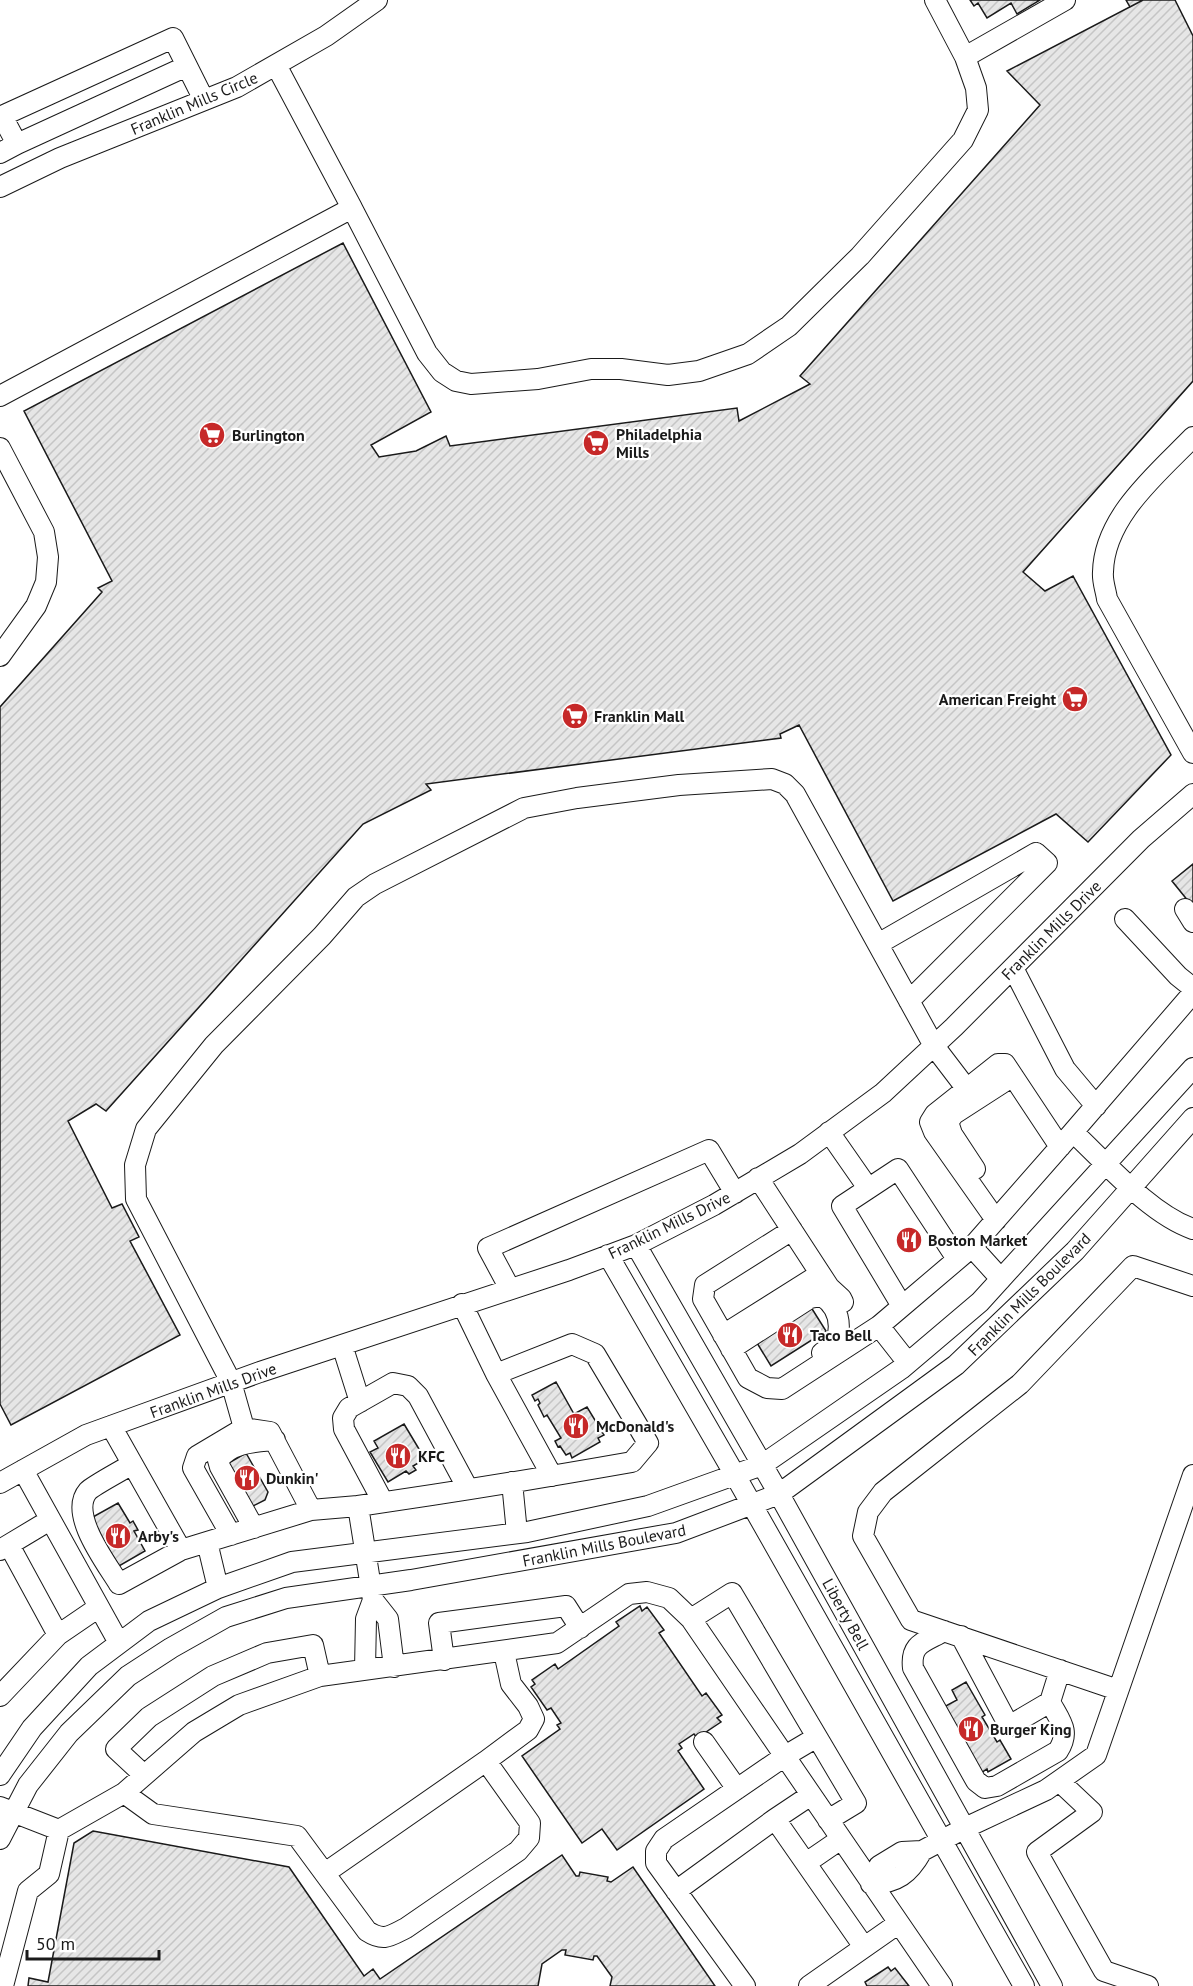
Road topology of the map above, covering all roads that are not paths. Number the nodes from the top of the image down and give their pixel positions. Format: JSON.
{"nodes":[{"id":1,"x":377,"y":0,"type":"edge"},
{"id":2,"x":936,"y":0,"type":"edge"},
{"id":3,"x":1065,"y":0,"type":"edge"},
{"id":4,"x":965,"y":57,"type":"junction"},
{"id":5,"x":276,"y":65,"type":"junction"},
{"id":6,"x":187,"y":66,"type":"junction"},
{"id":7,"x":204,"y":100,"type":"junction"},
{"id":8,"x":9,"y":149,"type":"edge"},
{"id":9,"x":0,"y":187,"type":"edge"},
{"id":10,"x":352,"y":208,"type":"junction"},
{"id":11,"x":0,"y":396,"type":"edge"},
{"id":12,"x":1193,"y":437,"type":"edge"},
{"id":13,"x":0,"y":448,"type":"edge"},
{"id":14,"x":0,"y":656,"type":"edge"},
{"id":15,"x":1193,"y":753,"type":"edge"},
{"id":16,"x":1193,"y":794,"type":"edge"},
{"id":17,"x":1125,"y":919,"type":"dead end"},
{"id":18,"x":878,"y":944,"type":"junction"},
{"id":19,"x":1013,"y":969,"type":"junction"},
{"id":20,"x":1193,"y":988,"type":"edge"},
{"id":21,"x":1193,"y":993,"type":"edge"},
{"id":22,"x":909,"y":1000,"type":"junction"},
{"id":23,"x":934,"y":1046,"type":"junction"},
{"id":24,"x":1193,"y":1068,"type":"edge"},
{"id":25,"x":1013,"y":1076,"type":"junction"},
{"id":26,"x":966,"y":1088,"type":"junction"},
{"id":27,"x":1096,"y":1106,"type":"junction"},
{"id":28,"x":1193,"y":1118,"type":"edge"},
{"id":29,"x":830,"y":1132,"type":"junction"},
{"id":30,"x":1067,"y":1140,"type":"junction"},
{"id":31,"x":1107,"y":1164,"type":"junction"},
{"id":32,"x":758,"y":1178,"type":"junction"},
{"id":33,"x":868,"y":1188,"type":"junction"},
{"id":34,"x":1131,"y":1188,"type":"junction"},
{"id":35,"x":735,"y":1193,"type":"junction"},
{"id":36,"x":999,"y":1216,"type":"junction"},
{"id":37,"x":1193,"y":1229,"type":"edge"},
{"id":38,"x":792,"y":1230,"type":"junction"},
{"id":39,"x":636,"y":1245,"type":"junction"},
{"id":40,"x":965,"y":1253,"type":"junction"},
{"id":41,"x":608,"y":1256,"type":"junction"},
{"id":42,"x":820,"y":1274,"type":"junction"},
{"id":43,"x":1001,"y":1279,"type":"junction"},
{"id":44,"x":1193,"y":1286,"type":"edge"},
{"id":45,"x":510,"y":1289,"type":"junction"},
{"id":46,"x":462,"y":1304,"type":"junction"},
{"id":47,"x":902,"y":1306,"type":"junction"},
{"id":48,"x":879,"y":1326,"type":"junction"},
{"id":49,"x":860,"y":1338,"type":"junction"},
{"id":50,"x":727,"y":1342,"type":"junction"},
{"id":51,"x":342,"y":1345,"type":"junction"},
{"id":52,"x":908,"y":1363,"type":"junction"},
{"id":53,"x":496,"y":1374,"type":"junction"},
{"id":54,"x":231,"y":1383,"type":"junction"},
{"id":55,"x":767,"y":1389,"type":"junction"},
{"id":56,"x":360,"y":1402,"type":"junction"},
{"id":57,"x":111,"y":1426,"type":"junction"},
{"id":58,"x":244,"y":1428,"type":"junction"},
{"id":59,"x":274,"y":1440,"type":"junction"},
{"id":60,"x":132,"y":1464,"type":"junction"},
{"id":61,"x":762,"y":1465,"type":"junction"},
{"id":62,"x":23,"y":1470,"type":"junction"},
{"id":63,"x":1193,"y":1475,"type":"edge"},
{"id":64,"x":552,"y":1476,"type":"junction"},
{"id":65,"x":735,"y":1476,"type":"junction"},
{"id":66,"x":512,"y":1482,"type":"junction"},
{"id":67,"x":0,"y":1483,"type":"edge"},
{"id":68,"x":468,"y":1489,"type":"junction"},
{"id":69,"x":778,"y":1494,"type":"junction"},
{"id":70,"x":383,"y":1502,"type":"junction"},
{"id":71,"x":751,"y":1504,"type":"junction"},
{"id":72,"x":358,"y":1506,"type":"junction"},
{"id":73,"x":311,"y":1510,"type":"junction"},
{"id":74,"x":50,"y":1520,"type":"junction"},
{"id":75,"x":254,"y":1528,"type":"junction"},
{"id":76,"x":517,"y":1533,"type":"junction"},
{"id":77,"x":231,"y":1534,"type":"junction"},
{"id":78,"x":207,"y":1542,"type":"junction"},
{"id":79,"x":4,"y":1547,"type":"edge"},
{"id":80,"x":181,"y":1550,"type":"junction"},
{"id":81,"x":366,"y":1552,"type":"junction"},
{"id":82,"x":218,"y":1588,"type":"junction"},
{"id":83,"x":372,"y":1593,"type":"junction"},
{"id":84,"x":99,"y":1607,"type":"junction"},
{"id":85,"x":691,"y":1619,"type":"junction"},
{"id":86,"x":580,"y":1628,"type":"junction"},
{"id":87,"x":952,"y":1633,"type":"junction"},
{"id":88,"x":58,"y":1635,"type":"junction"},
{"id":89,"x":119,"y":1643,"type":"junction"},
{"id":90,"x":504,"y":1652,"type":"junction"},
{"id":91,"x":444,"y":1660,"type":"junction"},
{"id":92,"x":394,"y":1666,"type":"junction"},
{"id":93,"x":365,"y":1670,"type":"junction"},
{"id":94,"x":1060,"y":1670,"type":"junction"},
{"id":95,"x":320,"y":1676,"type":"junction"},
{"id":96,"x":1119,"y":1690,"type":"junction"},
{"id":97,"x":0,"y":1696,"type":"edge"},
{"id":98,"x":1050,"y":1702,"type":"junction"},
{"id":99,"x":817,"y":1737,"type":"junction"},
{"id":100,"x":704,"y":1742,"type":"dead end"},
{"id":101,"x":785,"y":1756,"type":"junction"},
{"id":102,"x":486,"y":1761,"type":"junction"},
{"id":103,"x":0,"y":1774,"type":"edge"},
{"id":104,"x":144,"y":1775,"type":"junction"},
{"id":105,"x":1059,"y":1781,"type":"junction"},
{"id":106,"x":28,"y":1785,"type":"junction"},
{"id":107,"x":737,"y":1789,"type":"junction"},
{"id":108,"x":124,"y":1793,"type":"junction"},
{"id":109,"x":811,"y":1795,"type":"junction"},
{"id":110,"x":6,"y":1810,"type":"edge"},
{"id":111,"x":775,"y":1819,"type":"junction"},
{"id":112,"x":828,"y":1820,"type":"junction"},
{"id":113,"x":965,"y":1828,"type":"junction"},
{"id":114,"x":59,"y":1830,"type":"junction"},
{"id":115,"x":0,"y":1839,"type":"edge"},
{"id":116,"x":841,"y":1839,"type":"junction"},
{"id":117,"x":942,"y":1841,"type":"junction"},
{"id":118,"x":806,"y":1863,"type":"junction"},
{"id":119,"x":325,"y":1873,"type":"junction"},
{"id":120,"x":871,"y":1884,"type":"junction"},
{"id":121,"x":676,"y":1891,"type":"junction"},
{"id":122,"x":899,"y":1923,"type":"junction"},
{"id":123,"x":864,"y":1947,"type":"junction"},
{"id":124,"x":3,"y":1986,"type":"edge"},
{"id":125,"x":745,"y":1986,"type":"edge"},
{"id":126,"x":809,"y":1986,"type":"edge"},
{"id":127,"x":942,"y":1986,"type":"edge"},
{"id":128,"x":1024,"y":1986,"type":"edge"},
{"id":129,"x":1052,"y":1986,"type":"edge"},
{"id":130,"x":1148,"y":1986,"type":"edge"}],
"edges":[{"from":1,"to":5,"type":"street","name":"Franklin Mills Circle"},
{"from":2,"to":4,"type":"street"},
{"from":3,"to":4,"type":"street"},
{"from":4,"to":10,"type":"street"},
{"from":5,"to":7,"type":"street","name":"Franklin Mills Circle"},
{"from":5,"to":10,"type":"street"},
{"from":6,"to":7,"type":"street"},
{"from":6,"to":8,"type":"street"},
{"from":6,"to":8,"type":"street"},
{"from":7,"to":9,"type":"street","name":"Franklin Mills Circle"},
{"from":10,"to":11,"type":"street"},
{"from":12,"to":15,"type":"street"},
{"from":13,"to":14,"type":"street"},
{"from":16,"to":19,"type":"street","name":"Franklin Mills Drive"},
{"from":17,"to":20,"type":"street"},
{"from":18,"to":22,"type":"street"},
{"from":18,"to":22,"type":"street"},
{"from":18,"to":54,"type":"street"},
{"from":19,"to":23,"type":"street","name":"Franklin Mills Drive"},
{"from":19,"to":27,"type":"street"},
{"from":21,"to":27,"type":"street"},
{"from":22,"to":23,"type":"street"},
{"from":23,"to":26,"type":"street"},
{"from":23,"to":29,"type":"street","name":"Franklin Mills Drive"},
{"from":24,"to":31,"type":"street","name":"Franklin Mills Boulevard"},
{"from":25,"to":26,"type":"street"},
{"from":25,"to":30,"type":"street"},
{"from":25,"to":36,"type":"street"},
{"from":26,"to":36,"type":"street"},
{"from":27,"to":30,"type":"street"},
{"from":28,"to":34,"type":"street","name":"Franklin Mills Boulevard"},
{"from":29,"to":32,"type":"street","name":"Franklin Mills Drive"},
{"from":29,"to":33,"type":"street"},
{"from":30,"to":31,"type":"street"},
{"from":30,"to":36,"type":"street"},
{"from":31,"to":34,"type":"street"},
{"from":31,"to":43,"type":"street","name":"Franklin Mills Boulevard"},
{"from":32,"to":35,"type":"street","name":"Franklin Mills Drive"},
{"from":32,"to":38,"type":"street"},
{"from":33,"to":40,"type":"street"},
{"from":33,"to":47,"type":"street"},
{"from":34,"to":37,"type":"street"},
{"from":34,"to":69,"type":"street","name":"Franklin Mills Boulevard"},
{"from":35,"to":39,"type":"street","name":"Franklin Mills Drive"},
{"from":35,"to":45,"type":"street"},
{"from":36,"to":40,"type":"street"},
{"from":38,"to":42,"type":"street"},
{"from":38,"to":50,"type":"street"},
{"from":39,"to":41,"type":"street","name":"Franklin Mills Drive"},
{"from":39,"to":61,"type":"street","name":"Liberty Bell"},
{"from":40,"to":43,"type":"street"},
{"from":40,"to":47,"type":"street"},
{"from":41,"to":45,"type":"street","name":"Franklin Mills Drive"},
{"from":41,"to":65,"type":"street","name":"Liberty Bell"},
{"from":42,"to":49,"type":"street"},
{"from":42,"to":50,"type":"street"},
{"from":43,"to":52,"type":"street","name":"Franklin Mills Boulevard"},
{"from":44,"to":87,"type":"street"},
{"from":45,"to":46,"type":"street","name":"Franklin Mills Drive"},
{"from":46,"to":51,"type":"street","name":"Franklin Mills Drive"},
{"from":46,"to":53,"type":"street"},
{"from":47,"to":48,"type":"street"},
{"from":48,"to":49,"type":"street"},
{"from":48,"to":52,"type":"street"},
{"from":49,"to":55,"type":"street"},
{"from":50,"to":55,"type":"street"},
{"from":50,"to":55,"type":"street"},
{"from":51,"to":54,"type":"street","name":"Franklin Mills Drive"},
{"from":51,"to":56,"type":"street"},
{"from":52,"to":61,"type":"street","name":"Franklin Mills Boulevard"},
{"from":53,"to":64,"type":"street"},
{"from":53,"to":64,"type":"street"},
{"from":54,"to":57,"type":"street","name":"Franklin Mills Drive"},
{"from":54,"to":58,"type":"street"},
{"from":56,"to":68,"type":"street"},
{"from":56,"to":70,"type":"street"},
{"from":57,"to":60,"type":"street"},
{"from":57,"to":62,"type":"street","name":"Franklin Mills Drive"},
{"from":58,"to":59,"type":"street"},
{"from":58,"to":77,"type":"street"},
{"from":59,"to":73,"type":"street"},
{"from":59,"to":75,"type":"street"},
{"from":60,"to":80,"type":"street"},
{"from":60,"to":80,"type":"street"},
{"from":61,"to":65,"type":"street","name":"Franklin Mills Boulevard"},
{"from":61,"to":69,"type":"street","name":"Liberty Bell"},
{"from":62,"to":67,"type":"street","name":"Franklin Mills Drive"},
{"from":62,"to":74,"type":"street"},
{"from":63,"to":96,"type":"street"},
{"from":64,"to":66,"type":"street"},
{"from":65,"to":71,"type":"street","name":"Liberty Bell"},
{"from":65,"to":76,"type":"street","name":"Franklin Mills Boulevard"},
{"from":66,"to":68,"type":"street"},
{"from":66,"to":76,"type":"street"},
{"from":68,"to":70,"type":"street"},
{"from":69,"to":71,"type":"street","name":"Franklin Mills Boulevard"},
{"from":69,"to":113,"type":"street","name":"Liberty Bell"},
{"from":70,"to":72,"type":"street"},
{"from":71,"to":83,"type":"street","name":"Franklin Mills Boulevard"},
{"from":71,"to":117,"type":"street","name":"Liberty Bell"},
{"from":72,"to":73,"type":"street"},
{"from":72,"to":81,"type":"street"},
{"from":73,"to":75,"type":"street"},
{"from":74,"to":79,"type":"street"},
{"from":74,"to":84,"type":"street"},
{"from":75,"to":77,"type":"street"},
{"from":76,"to":81,"type":"street","name":"Franklin Mills Boulevard"},
{"from":77,"to":78,"type":"street"},
{"from":78,"to":80,"type":"street"},
{"from":78,"to":82,"type":"street"},
{"from":79,"to":88,"type":"street"},
{"from":81,"to":82,"type":"street","name":"Franklin Mills Boulevard"},
{"from":81,"to":83,"type":"street"},
{"from":82,"to":89,"type":"street","name":"Franklin Mills Boulevard"},
{"from":83,"to":92,"type":"street"},
{"from":83,"to":93,"type":"street"},
{"from":83,"to":106,"type":"street","name":"Franklin Mills Boulevard"},
{"from":84,"to":88,"type":"street"},
{"from":84,"to":89,"type":"street"},
{"from":85,"to":86,"type":"street"},
{"from":85,"to":99,"type":"street"},
{"from":85,"to":101,"type":"street"},
{"from":86,"to":90,"type":"street"},
{"from":86,"to":91,"type":"street"},
{"from":87,"to":94,"type":"street"},
{"from":87,"to":98,"type":"street"},
{"from":87,"to":98,"type":"street"},
{"from":88,"to":97,"type":"street"},
{"from":89,"to":103,"type":"street","name":"Franklin Mills Boulevard"},
{"from":90,"to":91,"type":"street"},
{"from":90,"to":102,"type":"street"},
{"from":91,"to":92,"type":"street"},
{"from":92,"to":93,"type":"street"},
{"from":93,"to":95,"type":"street"},
{"from":94,"to":96,"type":"street"},
{"from":94,"to":98,"type":"street"},
{"from":95,"to":104,"type":"street"},
{"from":95,"to":104,"type":"street"},
{"from":96,"to":105,"type":"street"},
{"from":99,"to":101,"type":"street"},
{"from":99,"to":112,"type":"street"},
{"from":100,"to":107,"type":"street"},
{"from":101,"to":107,"type":"street"},
{"from":101,"to":109,"type":"street"},
{"from":102,"to":119,"type":"street"},
{"from":102,"to":119,"type":"street"},
{"from":103,"to":106,"type":"street"},
{"from":104,"to":108,"type":"street"},
{"from":105,"to":113,"type":"street"},
{"from":105,"to":130,"type":"street"},
{"from":106,"to":110,"type":"street","name":"Franklin Mills Boulevard"},
{"from":107,"to":121,"type":"street"},
{"from":108,"to":114,"type":"street"},
{"from":108,"to":119,"type":"street"},
{"from":109,"to":111,"type":"street"},
{"from":109,"to":112,"type":"street"},
{"from":110,"to":114,"type":"street"},
{"from":110,"to":115,"type":"street","name":"Franklin Mills Boulevard"},
{"from":111,"to":118,"type":"street"},
{"from":111,"to":121,"type":"street"},
{"from":112,"to":116,"type":"street"},
{"from":113,"to":117,"type":"street"},
{"from":113,"to":129,"type":"street","name":"Liberty Bell"},
{"from":114,"to":124,"type":"street"},
{"from":116,"to":118,"type":"street"},
{"from":116,"to":120,"type":"street"},
{"from":117,"to":120,"type":"street"},
{"from":117,"to":128,"type":"street","name":"Liberty Bell"},
{"from":118,"to":123,"type":"street"},
{"from":120,"to":122,"type":"street"},
{"from":121,"to":125,"type":"street"},
{"from":122,"to":123,"type":"street"},
{"from":122,"to":127,"type":"street"},
{"from":123,"to":126,"type":"street"}]}
